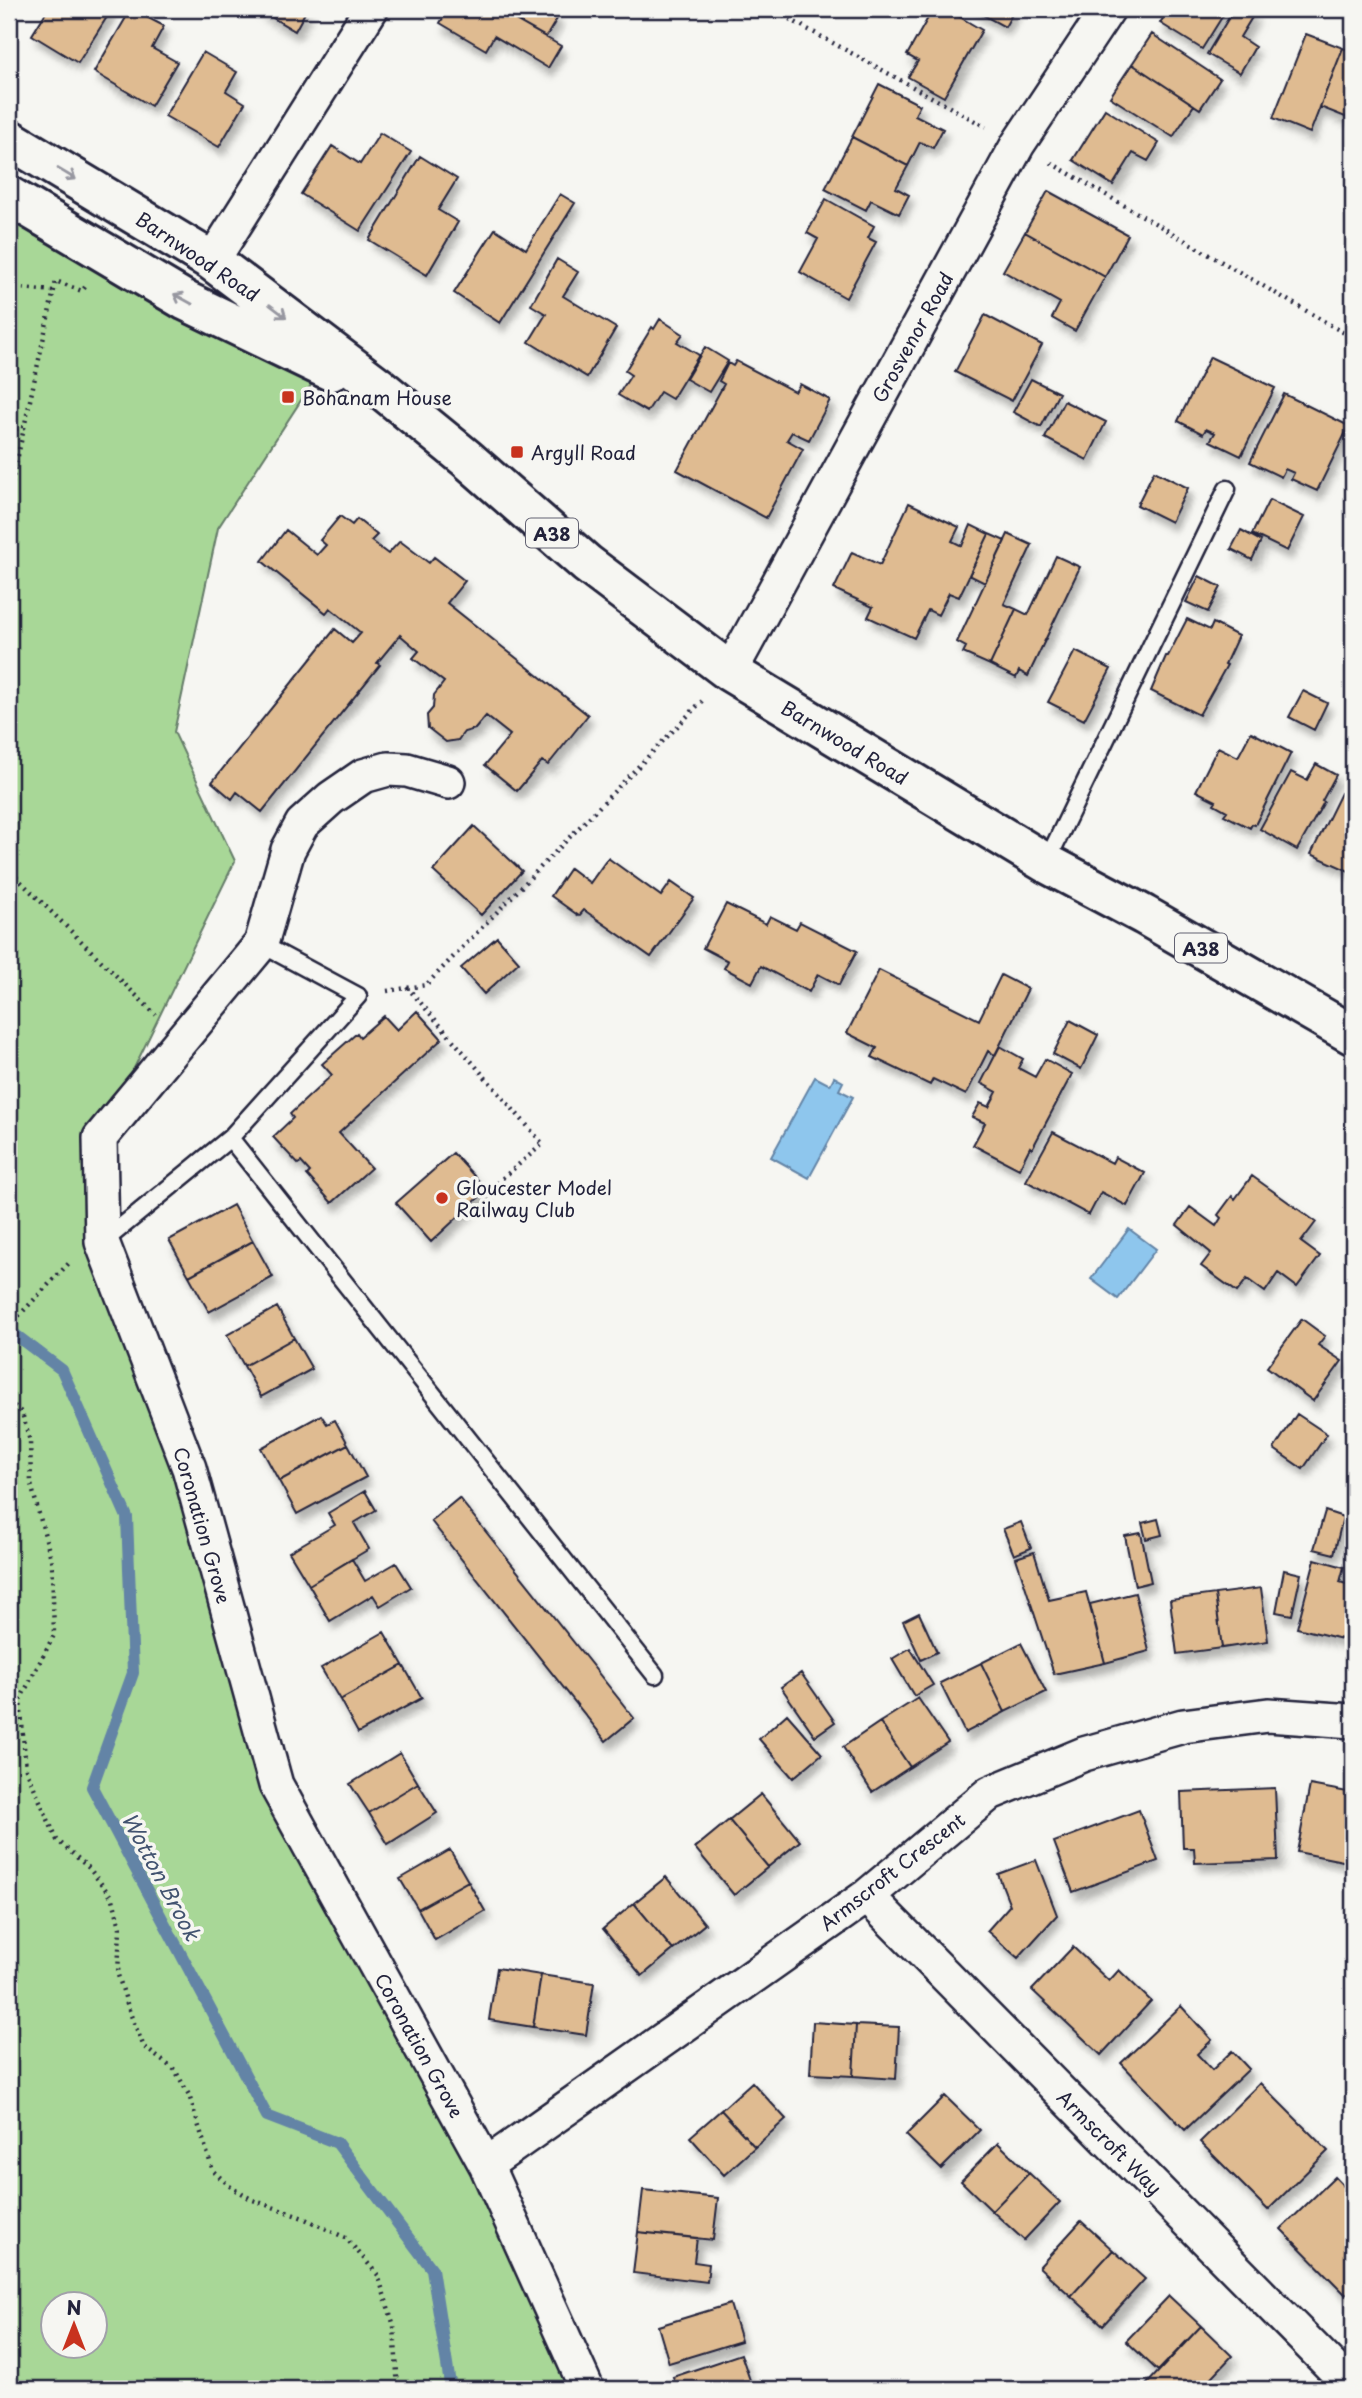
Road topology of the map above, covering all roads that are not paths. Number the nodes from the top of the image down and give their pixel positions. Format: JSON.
{"nodes":[{"id":1,"x":372,"y":9,"type":"edge"},
{"id":2,"x":1108,"y":9,"type":"edge"},
{"id":3,"x":9,"y":139,"type":"edge"},
{"id":4,"x":9,"y":196,"type":"edge"},
{"id":5,"x":212,"y":261,"type":"junction"},
{"id":6,"x":379,"y":387,"type":"junction"},
{"id":7,"x":1227,"y":489,"type":"dead end"},
{"id":8,"x":730,"y":672,"type":"junction"},
{"id":9,"x":448,"y":782,"type":"dead end"},
{"id":10,"x":1046,"y":863,"type":"junction"},
{"id":11,"x":261,"y":944,"type":"junction"},
{"id":12,"x":1353,"y":1035,"type":"edge"},
{"id":13,"x":230,"y":1138,"type":"junction"},
{"id":14,"x":102,"y":1237,"type":"junction"},
{"id":15,"x":654,"y":1675,"type":"dead end"},
{"id":16,"x":1353,"y":1721,"type":"edge"},
{"id":17,"x":867,"y":1896,"type":"junction"},
{"id":18,"x":486,"y":2165,"type":"junction"},
{"id":19,"x":1353,"y":2388,"type":"edge"},
{"id":20,"x":587,"y":2389,"type":"edge"}],
"edges":[{"from":1,"to":5,"type":"street"},
{"from":2,"to":8,"type":"street","name":"Grosvenor Road"},
{"from":3,"to":5,"type":"main road","name":"Barnwood Road","number":"A38","one_way":true},
{"from":6,"to":4,"type":"main road","name":"Barnwood Road","number":"A38","one_way":true},
{"from":5,"to":6,"type":"main road","name":"Barnwood Road","number":"A38","one_way":true},
{"from":6,"to":8,"type":"main road","name":"Barnwood Road","number":"A38"},
{"from":7,"to":10,"type":"lane"},
{"from":8,"to":10,"type":"main road","name":"Barnwood Road","number":"A38"},
{"from":9,"to":11,"type":"street","name":"Coronation Grove"},
{"from":10,"to":12,"type":"main road","name":"Barnwood Road","number":"A38"},
{"from":11,"to":13,"type":"lane"},
{"from":11,"to":14,"type":"street","name":"Coronation Grove"},
{"from":13,"to":14,"type":"lane"},
{"from":13,"to":15,"type":"lane"},
{"from":14,"to":18,"type":"street","name":"Coronation Grove"},
{"from":16,"to":17,"type":"street","name":"Armscroft Crescent"},
{"from":17,"to":18,"type":"street","name":"Armscroft Crescent"},
{"from":17,"to":19,"type":"street","name":"Armscroft Way"},
{"from":18,"to":20,"type":"street","name":"Coronation Grove"}]}
